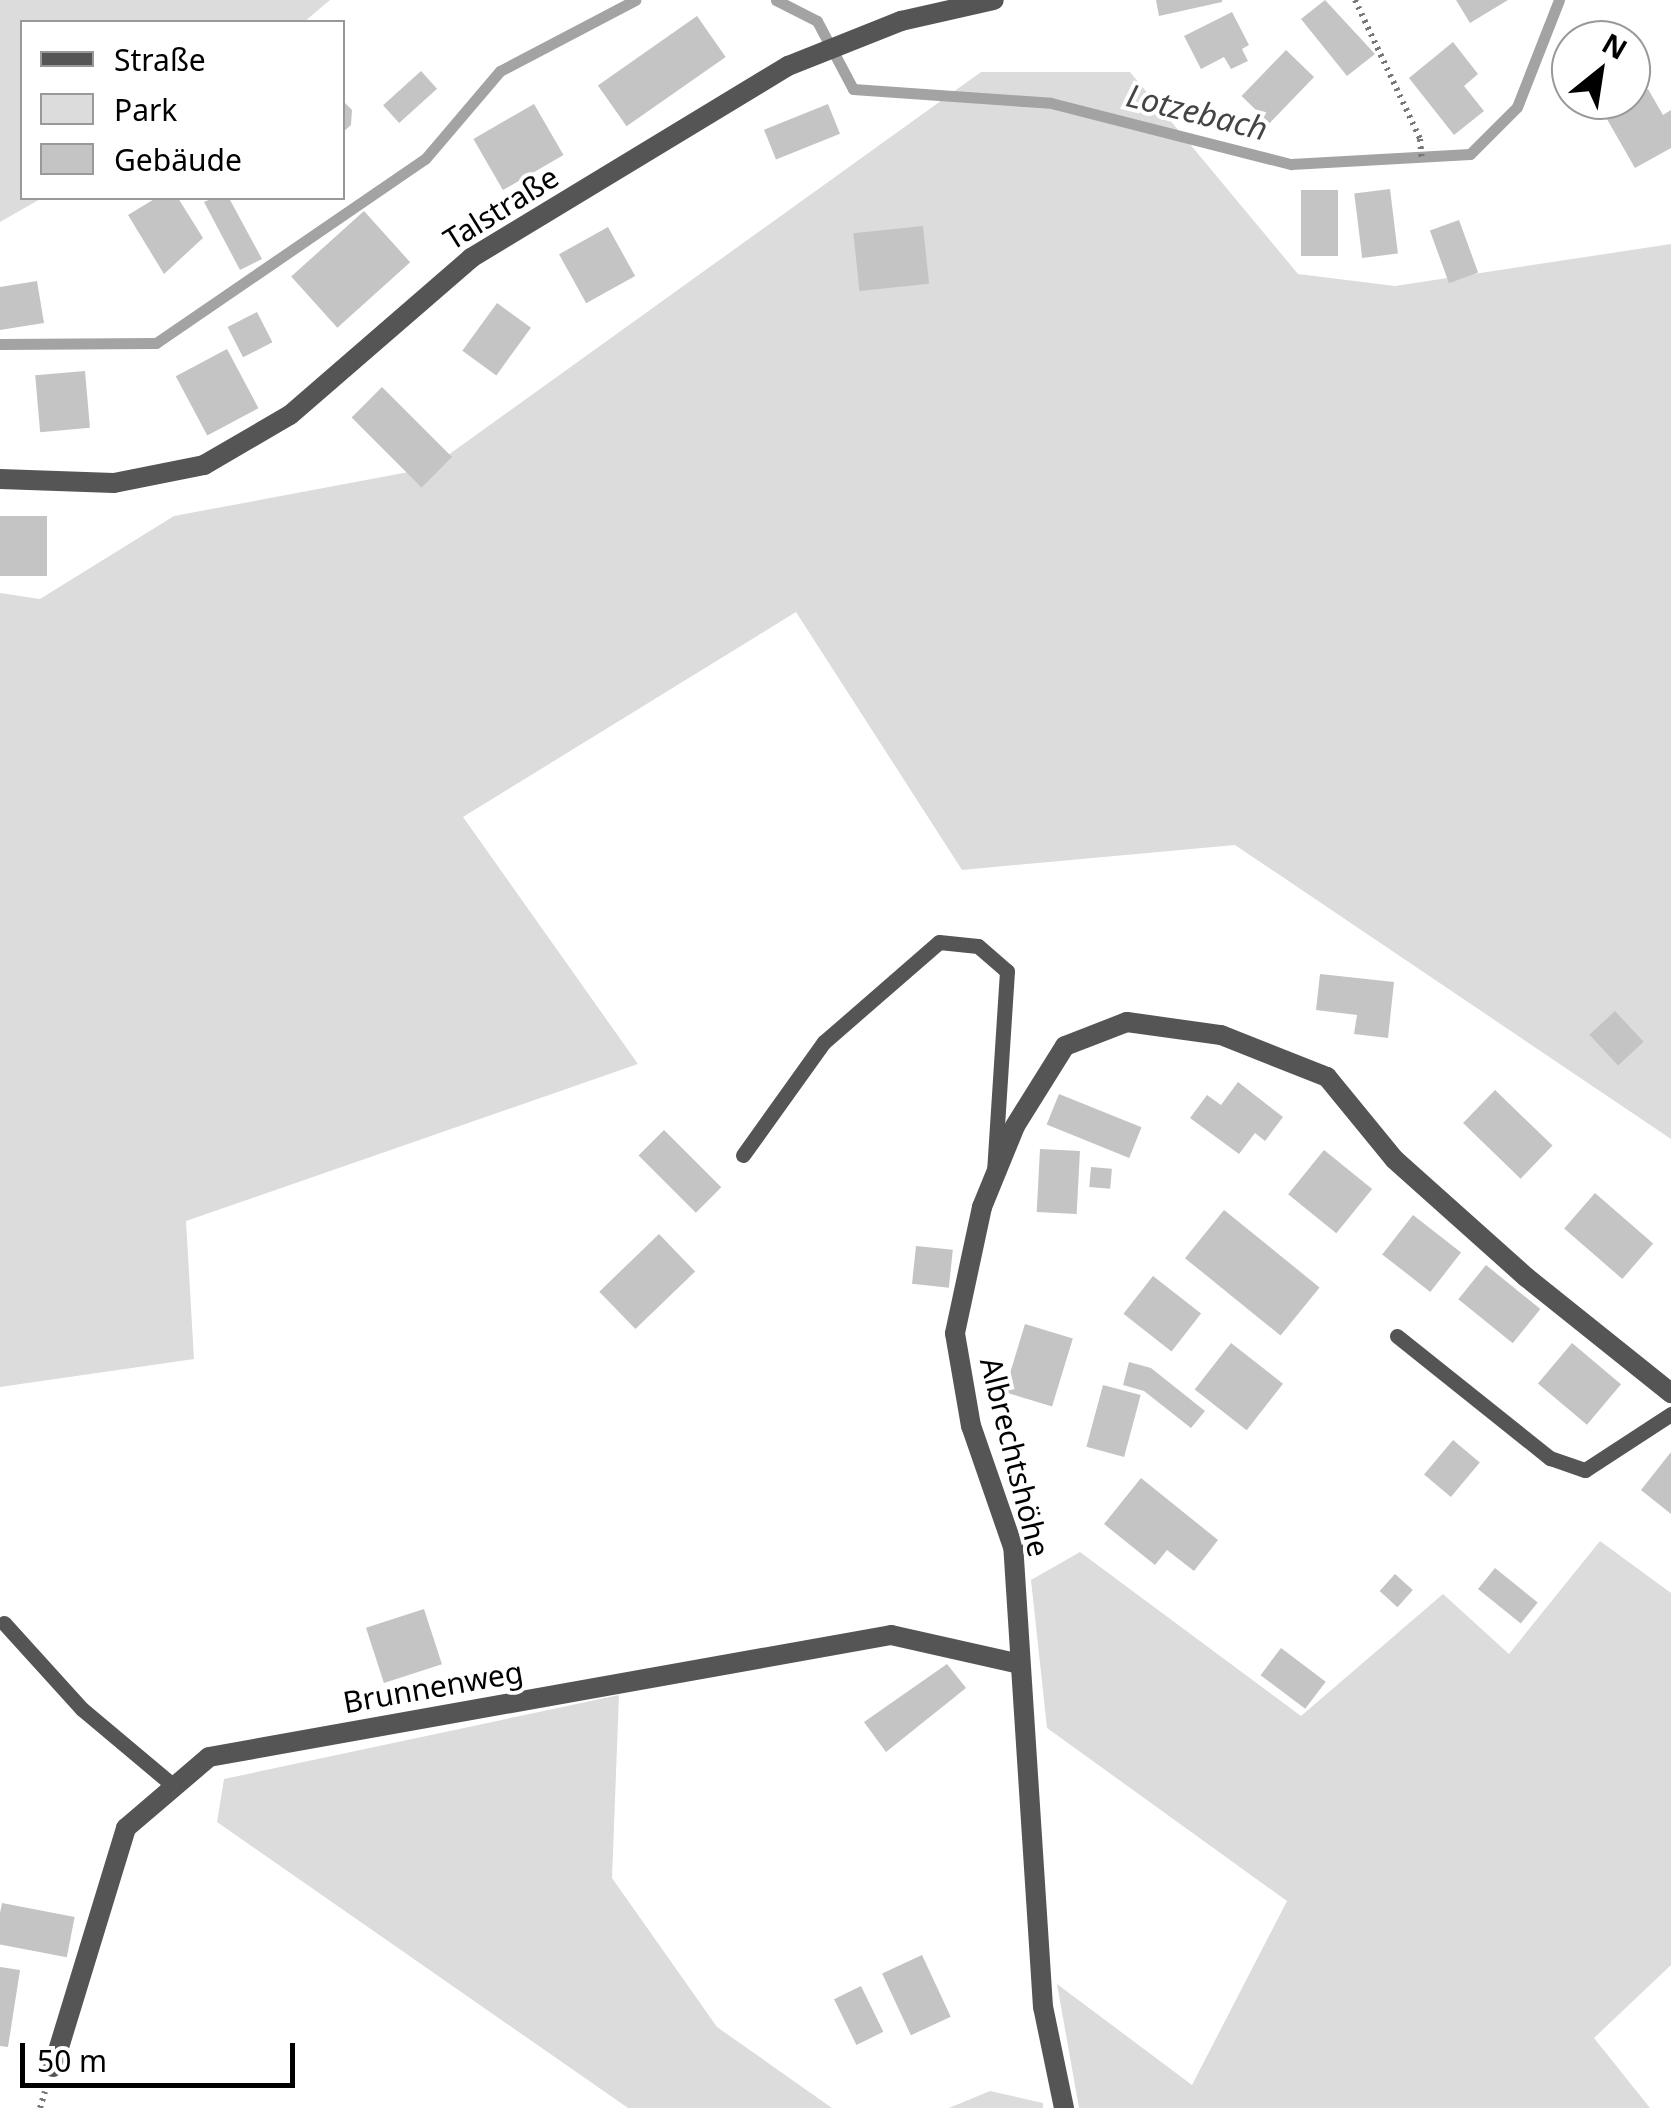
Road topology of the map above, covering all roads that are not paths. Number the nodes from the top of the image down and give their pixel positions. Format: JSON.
{"nodes":[{"id":1,"x":994,"y":0,"type":"edge"},
{"id":2,"x":0,"y":479,"type":"edge"},
{"id":3,"x":743,"y":1155,"type":"dead end"},
{"id":4,"x":993,"y":1179,"type":"junction"},
{"id":5,"x":1397,"y":1336,"type":"dead end"},
{"id":6,"x":1671,"y":1393,"type":"edge"},
{"id":7,"x":1671,"y":1414,"type":"edge"},
{"id":8,"x":4,"y":1623,"type":"dead end"},
{"id":9,"x":1020,"y":1664,"type":"junction"},
{"id":10,"x":175,"y":1787,"type":"junction"},
{"id":11,"x":53,"y":2068,"type":"dead end"},
{"id":12,"x":1064,"y":2108,"type":"edge"}],
"edges":[{"from":1,"to":2,"type":"street","name":"Talstraße"},
{"from":3,"to":4,"type":"lane"},
{"from":4,"to":6,"type":"street","name":"Albrechtshöhe"},
{"from":4,"to":9,"type":"street","name":"Albrechtshöhe"},
{"from":5,"to":7,"type":"lane"},
{"from":8,"to":10,"type":"lane"},
{"from":9,"to":10,"type":"street","name":"Brunnenweg"},
{"from":9,"to":12,"type":"street","name":"Albrechtshöhe"},
{"from":10,"to":11,"type":"street","name":"Brunnenweg"}]}
